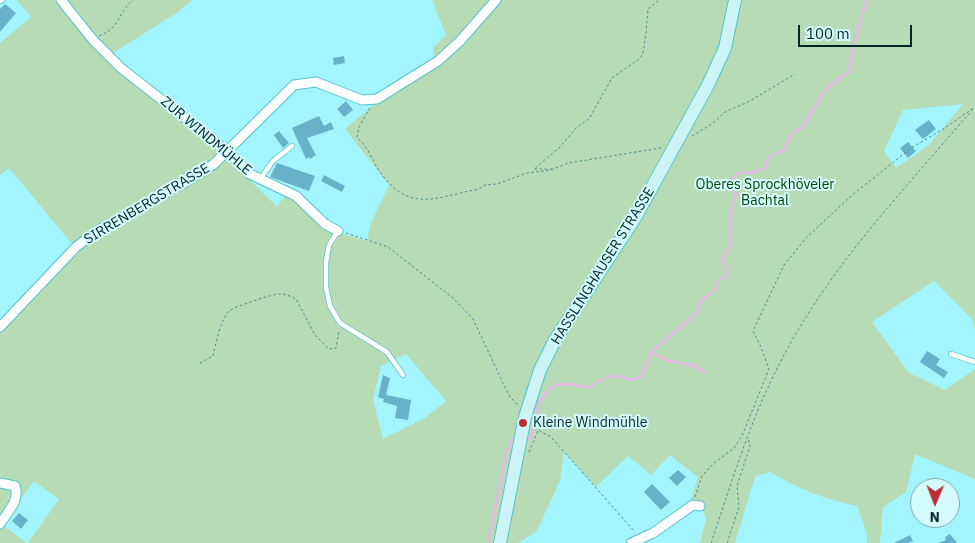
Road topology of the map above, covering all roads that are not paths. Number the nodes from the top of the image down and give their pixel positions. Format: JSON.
{"nodes":[{"id":1,"x":61,"y":0,"type":"edge"},
{"id":2,"x":496,"y":0,"type":"edge"},
{"id":3,"x":736,"y":0,"type":"edge"},
{"id":4,"x":292,"y":146,"type":"dead end"},
{"id":5,"x":227,"y":151,"type":"junction"},
{"id":6,"x":260,"y":178,"type":"junction"},
{"id":7,"x":338,"y":231,"type":"joint"},
{"id":8,"x":0,"y":327,"type":"edge"},
{"id":9,"x":951,"y":354,"type":"dead end"},
{"id":10,"x":975,"y":362,"type":"edge"},
{"id":11,"x":403,"y":375,"type":"dead end"},
{"id":12,"x":0,"y":483,"type":"edge"},
{"id":13,"x":696,"y":506,"type":"road end"},
{"id":14,"x":0,"y":524,"type":"edge"},
{"id":15,"x":500,"y":543,"type":"edge"},
{"id":16,"x":631,"y":543,"type":"edge"}],
"edges":[{"from":1,"to":5,"type":"street","name":"ZUR WINDMÜHLE"},
{"from":2,"to":5,"type":"street","name":"SIRRENBERGSTRASSE"},
{"from":3,"to":15,"type":"main road","name":"HASSLINGHAUSER STRASSE"},
{"from":4,"to":6,"type":"lane"},
{"from":5,"to":6,"type":"street","name":"ZUR WINDMÜHLE"},
{"from":5,"to":8,"type":"street","name":"SIRRENBERGSTRASSE"},
{"from":6,"to":7,"type":"street","name":"ZUR WINDMÜHLE"},
{"from":7,"to":11,"type":"lane"},
{"from":9,"to":10,"type":"lane"},
{"from":12,"to":14,"type":"street"},
{"from":13,"to":16,"type":"street"}]}
